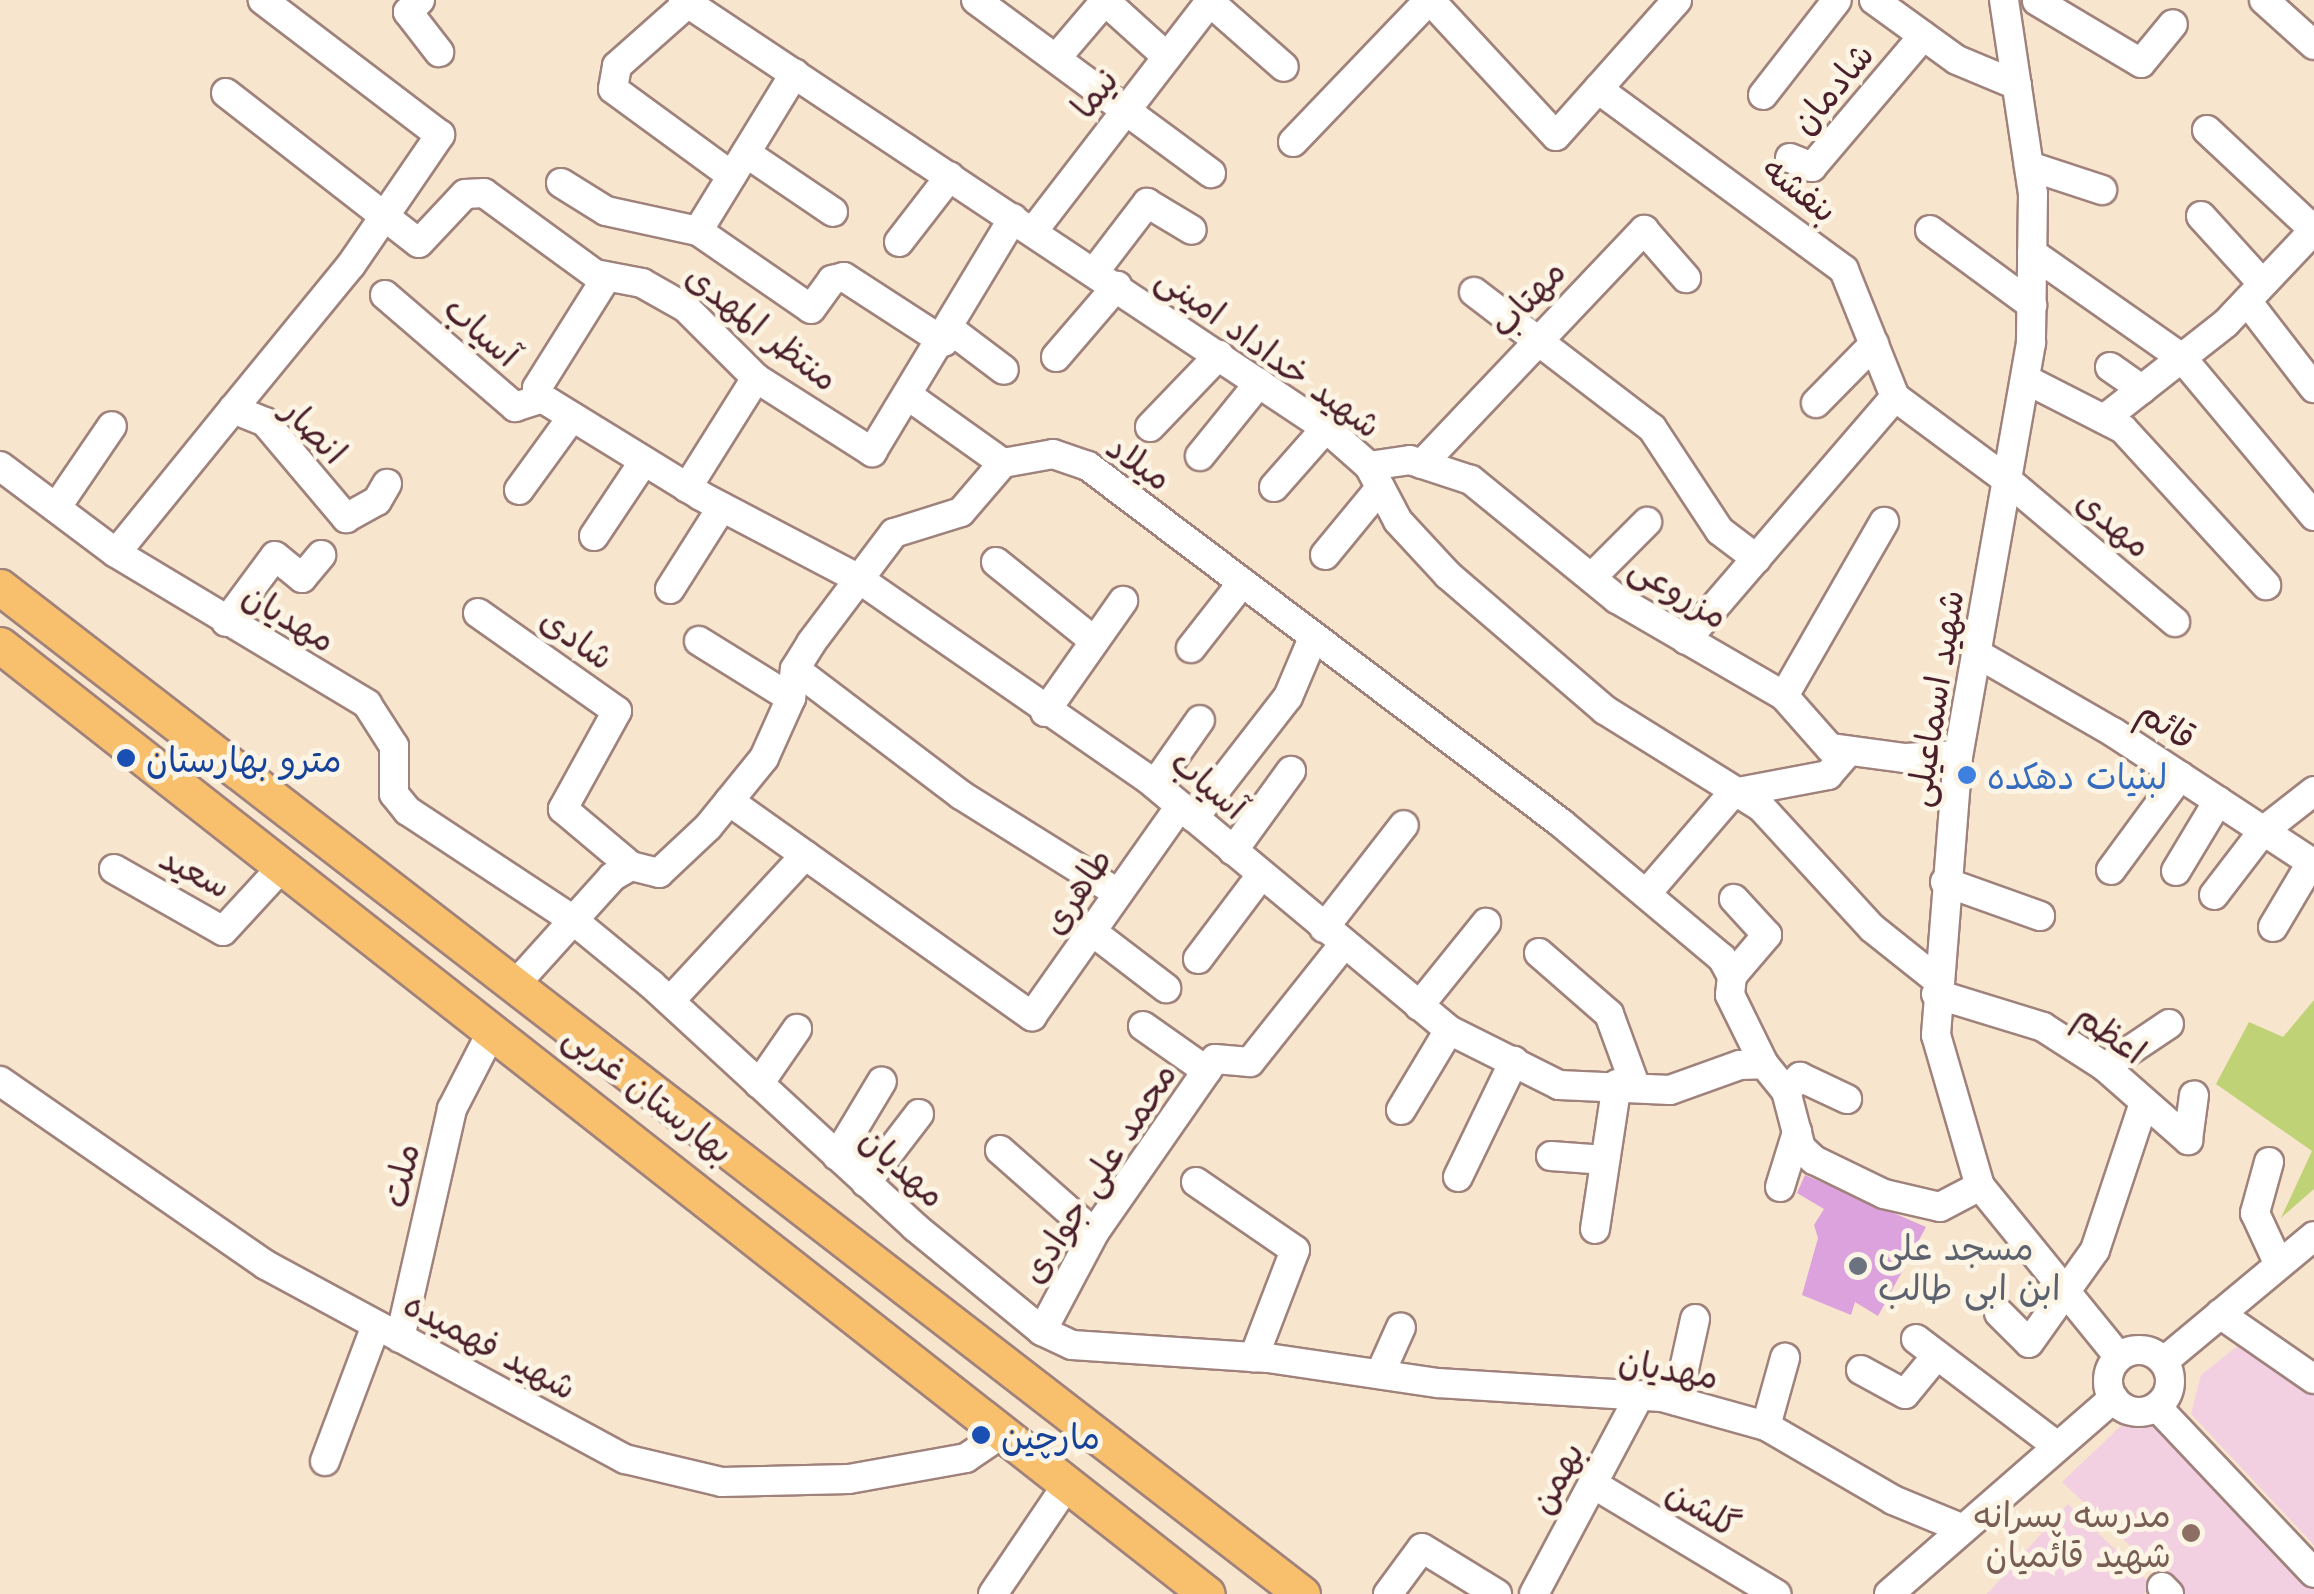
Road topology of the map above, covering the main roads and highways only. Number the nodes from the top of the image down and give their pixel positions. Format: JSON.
{"nodes":[{"id":1,"x":5,"y":593,"type":"edge"},
{"id":2,"x":0,"y":645,"type":"edge"},
{"id":3,"x":1207,"y":1594,"type":"edge"},
{"id":4,"x":1302,"y":1594,"type":"edge"}],
"edges":[{"from":1,"to":4,"type":"main road","name":"بهارستان غربی"},
{"from":2,"to":3,"type":"main road","name":"بهارستان غربی"}]}
